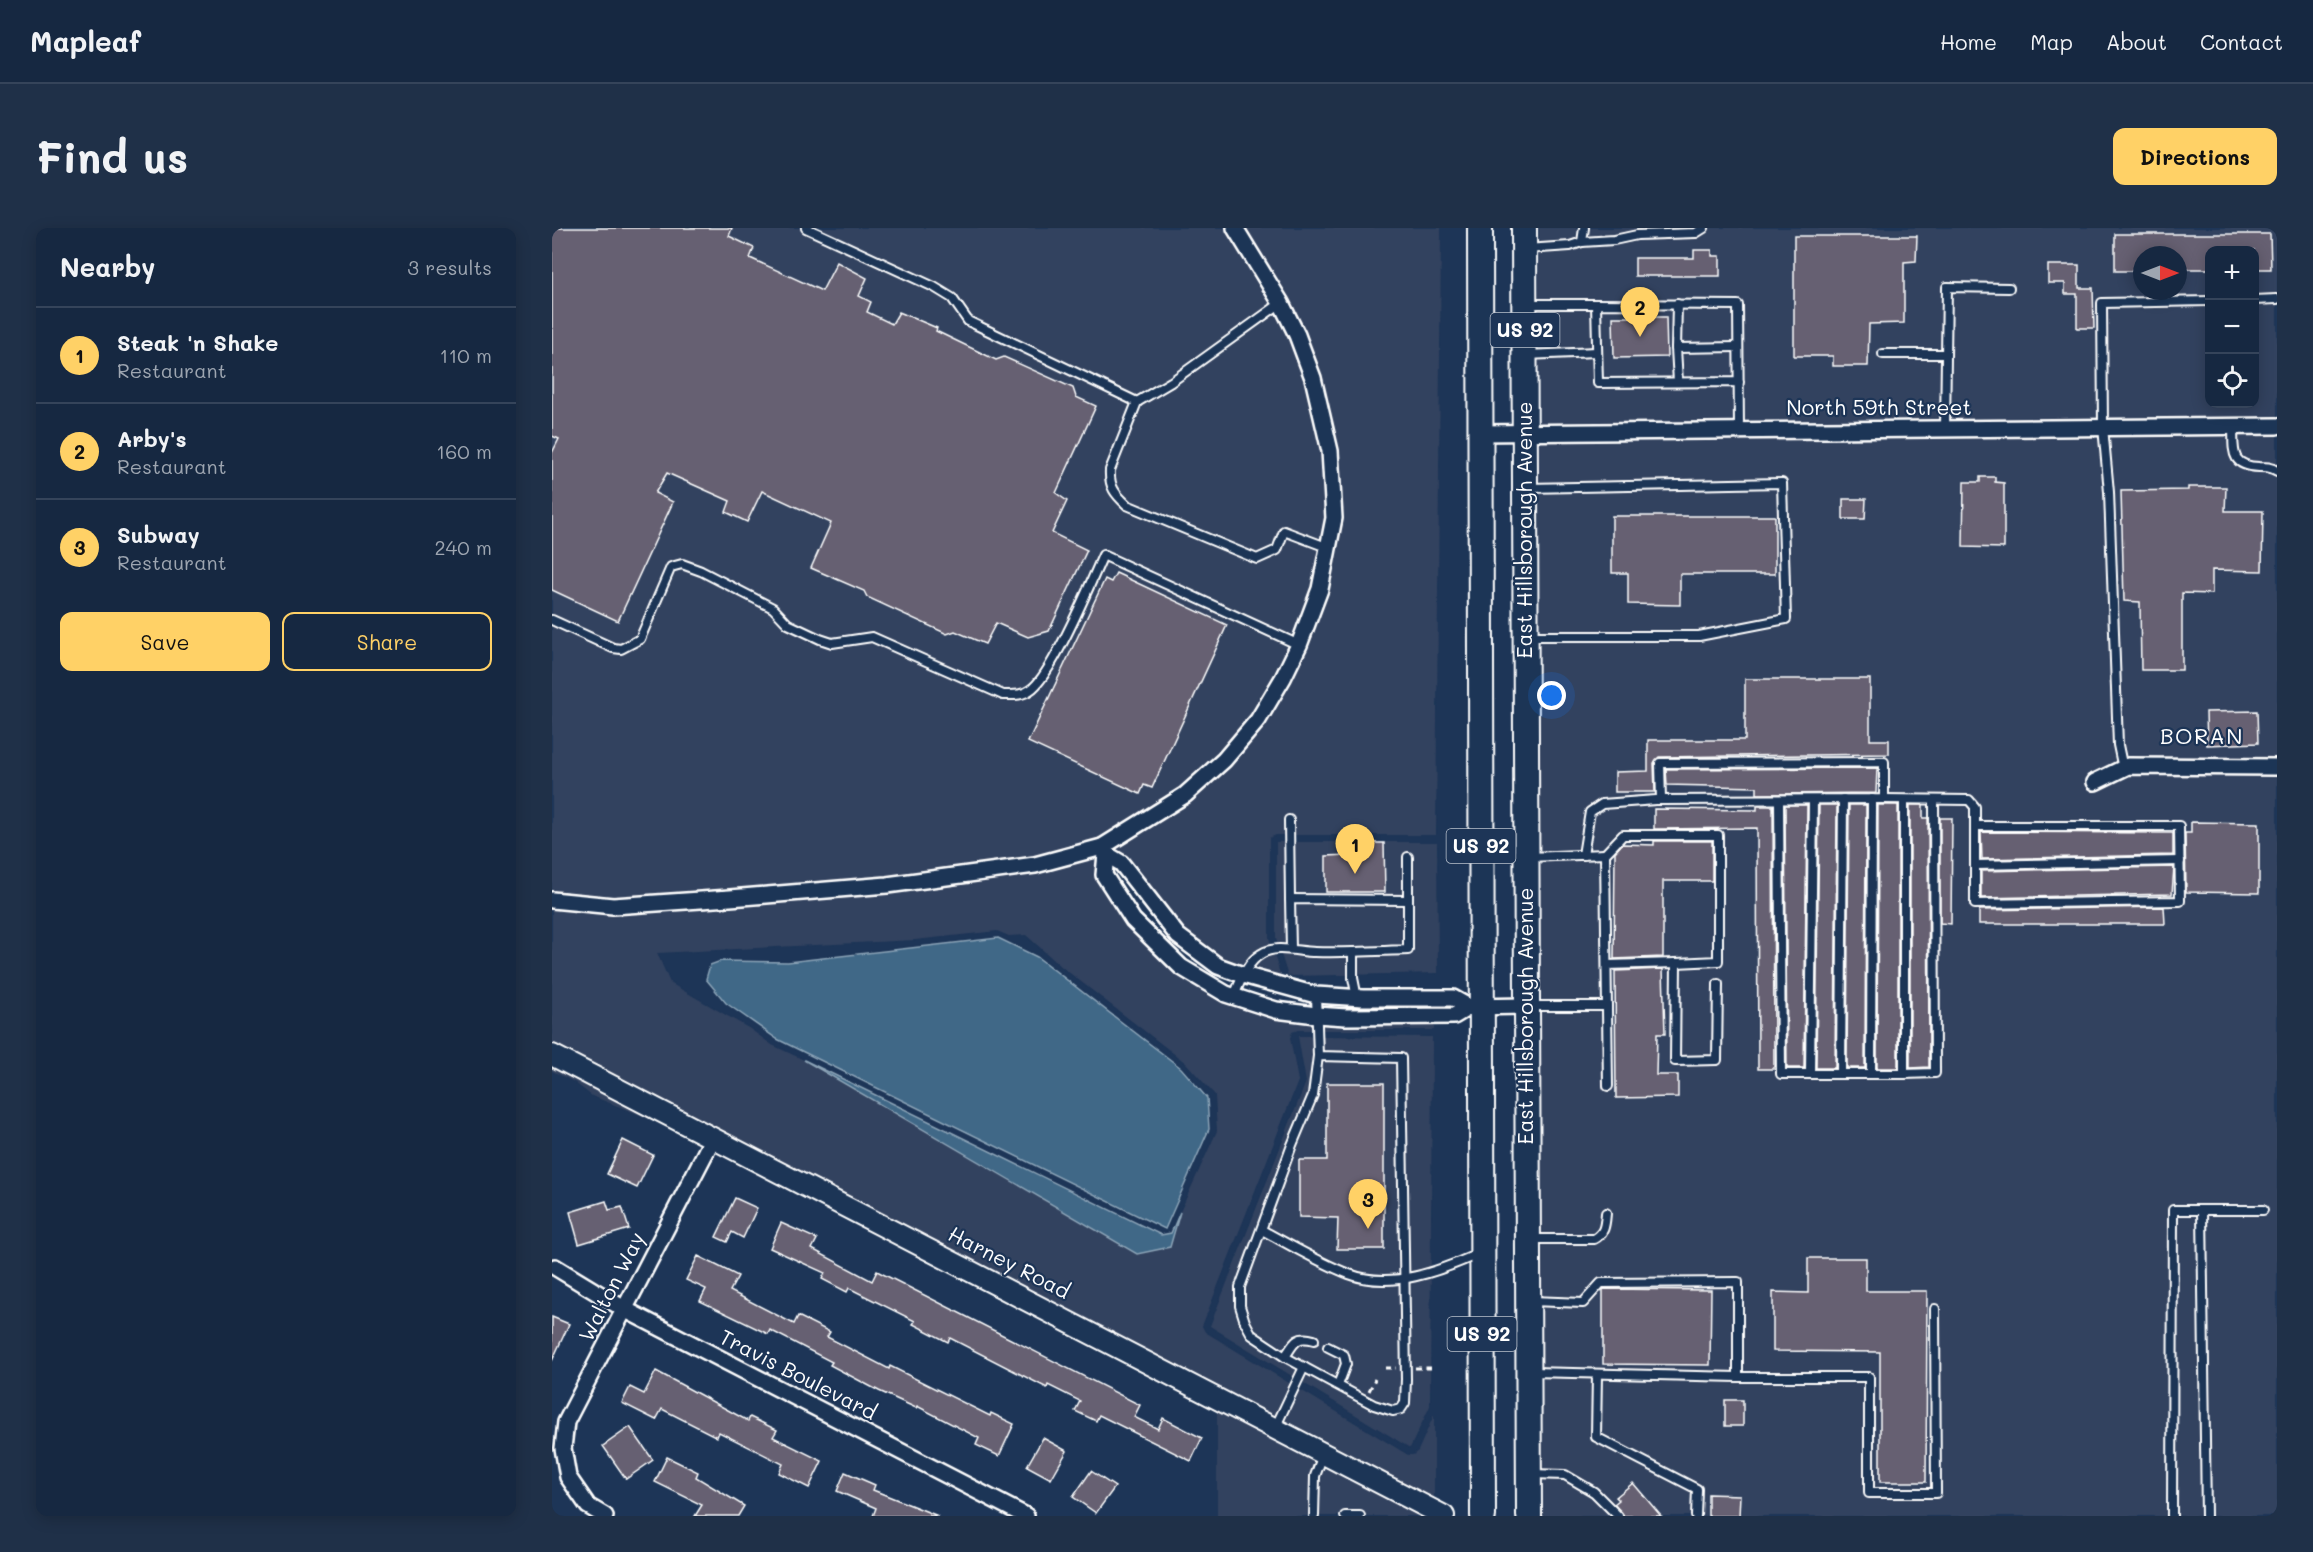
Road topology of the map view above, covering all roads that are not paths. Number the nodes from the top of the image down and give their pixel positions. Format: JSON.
{"nodes":[{"id":1,"x":806,"y":228,"type":"edge"},
{"id":2,"x":1235,"y":228,"type":"edge"},
{"id":3,"x":1584,"y":228,"type":"edge"},
{"id":4,"x":1704,"y":228,"type":"edge"},
{"id":5,"x":1478,"y":233,"type":"edge"},
{"id":6,"x":1524,"y":239,"type":"edge"},
{"id":7,"x":1582,"y":242,"type":"junction"},
{"id":8,"x":2009,"y":288,"type":"dead end"},
{"id":9,"x":2277,"y":299,"type":"edge"},
{"id":10,"x":2259,"y":300,"type":"edge"},
{"id":11,"x":2205,"y":301,"type":"edge"},
{"id":12,"x":1281,"y":303,"type":"junction"},
{"id":13,"x":1525,"y":304,"type":"junction"},
{"id":14,"x":1596,"y":304,"type":"junction"},
{"id":15,"x":1677,"y":304,"type":"junction"},
{"id":16,"x":1738,"y":347,"type":"junction"},
{"id":17,"x":1676,"y":348,"type":"junction"},
{"id":18,"x":1597,"y":352,"type":"junction"},
{"id":19,"x":1883,"y":354,"type":"dead end"},
{"id":20,"x":1946,"y":354,"type":"junction"},
{"id":21,"x":1525,"y":355,"type":"junction"},
{"id":22,"x":1678,"y":382,"type":"junction"},
{"id":23,"x":1739,"y":382,"type":"junction"},
{"id":24,"x":1137,"y":402,"type":"junction"},
{"id":25,"x":2233,"y":426,"type":"junction"},
{"id":26,"x":2277,"y":426,"type":"edge"},
{"id":27,"x":2103,"y":427,"type":"junction"},
{"id":28,"x":1945,"y":428,"type":"junction"},
{"id":29,"x":1739,"y":430,"type":"junction"},
{"id":30,"x":1526,"y":432,"type":"junction"},
{"id":31,"x":1480,"y":433,"type":"junction"},
{"id":32,"x":2277,"y":471,"type":"edge"},
{"id":33,"x":1526,"y":488,"type":"junction"},
{"id":34,"x":1329,"y":548,"type":"junction"},
{"id":35,"x":552,"y":620,"type":"edge"},
{"id":36,"x":1526,"y":636,"type":"junction"},
{"id":37,"x":1299,"y":645,"type":"junction"},
{"id":38,"x":2277,"y":766,"type":"edge"},
{"id":39,"x":2123,"y":768,"type":"junction"},
{"id":40,"x":2095,"y":782,"type":"dead end"},
{"id":41,"x":1661,"y":800,"type":"junction"},
{"id":42,"x":1779,"y":800,"type":"junction"},
{"id":43,"x":1813,"y":800,"type":"junction"},
{"id":44,"x":1843,"y":800,"type":"junction"},
{"id":45,"x":1872,"y":800,"type":"junction"},
{"id":46,"x":1884,"y":800,"type":"junction"},
{"id":47,"x":1904,"y":800,"type":"junction"},
{"id":48,"x":1934,"y":800,"type":"junction"},
{"id":49,"x":1289,"y":820,"type":"dead end"},
{"id":50,"x":1975,"y":826,"type":"junction"},
{"id":51,"x":1104,"y":850,"type":"junction"},
{"id":52,"x":1605,"y":854,"type":"junction"},
{"id":53,"x":1583,"y":855,"type":"junction"},
{"id":54,"x":1408,"y":857,"type":"dead end"},
{"id":55,"x":1526,"y":857,"type":"junction"},
{"id":56,"x":2180,"y":861,"type":"junction"},
{"id":57,"x":1975,"y":865,"type":"junction"},
{"id":58,"x":1290,"y":899,"type":"junction"},
{"id":59,"x":552,"y":900,"type":"edge"},
{"id":60,"x":1408,"y":900,"type":"junction"},
{"id":61,"x":1291,"y":949,"type":"junction"},
{"id":62,"x":1353,"y":952,"type":"junction"},
{"id":63,"x":1676,"y":963,"type":"junction"},
{"id":64,"x":1606,"y":965,"type":"junction"},
{"id":65,"x":1243,"y":975,"type":"junction"},
{"id":66,"x":1718,"y":984,"type":"dead end"},
{"id":67,"x":1316,"y":995,"type":"junction"},
{"id":68,"x":1234,"y":996,"type":"junction"},
{"id":69,"x":1357,"y":998,"type":"junction"},
{"id":70,"x":1526,"y":1006,"type":"junction"},
{"id":71,"x":1607,"y":1006,"type":"junction"},
{"id":72,"x":1475,"y":1007,"type":"junction"},
{"id":73,"x":1316,"y":1015,"type":"junction"},
{"id":74,"x":552,"y":1055,"type":"edge"},
{"id":75,"x":1318,"y":1056,"type":"junction"},
{"id":76,"x":1810,"y":1074,"type":"junction"},
{"id":77,"x":1841,"y":1074,"type":"junction"},
{"id":78,"x":1871,"y":1074,"type":"junction"},
{"id":79,"x":1904,"y":1074,"type":"junction"},
{"id":80,"x":1608,"y":1086,"type":"dead end"},
{"id":81,"x":713,"y":1138,"type":"junction"},
{"id":82,"x":2202,"y":1210,"type":"junction"},
{"id":83,"x":2263,"y":1210,"type":"dead end"},
{"id":84,"x":1606,"y":1213,"type":"dead end"},
{"id":85,"x":1262,"y":1230,"type":"junction"},
{"id":86,"x":1527,"y":1239,"type":"junction"},
{"id":87,"x":1482,"y":1252,"type":"junction"},
{"id":88,"x":555,"y":1267,"type":"dead end"},
{"id":89,"x":1405,"y":1278,"type":"junction"},
{"id":90,"x":1527,"y":1301,"type":"junction"},
{"id":91,"x":624,"y":1309,"type":"junction"},
{"id":92,"x":1935,"y":1309,"type":"dead end"},
{"id":93,"x":1314,"y":1340,"type":"dead end"},
{"id":94,"x":1328,"y":1347,"type":"dead end"},
{"id":95,"x":1285,"y":1357,"type":"junction"},
{"id":96,"x":1304,"y":1367,"type":"junction"},
{"id":97,"x":1528,"y":1372,"type":"junction"},
{"id":98,"x":1597,"y":1374,"type":"junction"},
{"id":99,"x":1738,"y":1377,"type":"junction"},
{"id":100,"x":1338,"y":1385,"type":"junction"},
{"id":101,"x":1275,"y":1428,"type":"junction"},
{"id":102,"x":1323,"y":1454,"type":"junction"},
{"id":103,"x":1528,"y":1474,"type":"junction"},
{"id":104,"x":605,"y":1516,"type":"edge"},
{"id":105,"x":1026,"y":1516,"type":"edge"},
{"id":106,"x":1314,"y":1516,"type":"edge"},
{"id":107,"x":1345,"y":1516,"type":"edge"},
{"id":108,"x":1360,"y":1516,"type":"edge"},
{"id":109,"x":1444,"y":1516,"type":"edge"},
{"id":110,"x":1482,"y":1516,"type":"edge"},
{"id":111,"x":1528,"y":1516,"type":"edge"},
{"id":112,"x":1618,"y":1516,"type":"edge"},
{"id":113,"x":1696,"y":1516,"type":"edge"},
{"id":114,"x":2172,"y":1516,"type":"edge"},
{"id":115,"x":2206,"y":1516,"type":"edge"}],
"edges":[{"from":1,"to":24,"type":"lane"},
{"from":2,"to":12,"type":"street"},
{"from":3,"to":7,"type":"lane"},
{"from":4,"to":7,"type":"lane"},
{"from":5,"to":31,"type":"main road","name":"East Hillsborough Avenue","number":"US 92"},
{"from":6,"to":7,"type":"lane"},
{"from":6,"to":13,"type":"main road","name":"East Hillsborough Avenue","number":"US 92"},
{"from":8,"to":20,"type":"lane"},
{"from":9,"to":10,"type":"lane"},
{"from":11,"to":27,"type":"lane"},
{"from":12,"to":24,"type":"lane"},
{"from":12,"to":34,"type":"street"},
{"from":13,"to":14,"type":"lane"},
{"from":13,"to":21,"type":"main road","name":"East Hillsborough Avenue","number":"US 92"},
{"from":14,"to":15,"type":"lane"},
{"from":14,"to":18,"type":"lane"},
{"from":15,"to":16,"type":"lane"},
{"from":15,"to":17,"type":"lane"},
{"from":16,"to":17,"type":"lane"},
{"from":16,"to":23,"type":"lane"},
{"from":17,"to":22,"type":"lane"},
{"from":18,"to":21,"type":"lane"},
{"from":18,"to":22,"type":"lane"},
{"from":19,"to":20,"type":"lane"},
{"from":20,"to":28,"type":"lane"},
{"from":21,"to":30,"type":"main road","name":"East Hillsborough Avenue","number":"US 92"},
{"from":22,"to":23,"type":"lane"},
{"from":23,"to":29,"type":"lane"},
{"from":24,"to":34,"type":"lane"},
{"from":25,"to":26,"type":"street","name":"North 59th Street"},
{"from":25,"to":27,"type":"street","name":"North 59th Street"},
{"from":25,"to":32,"type":"lane"},
{"from":27,"to":28,"type":"street","name":"North 59th Street"},
{"from":27,"to":39,"type":"lane"},
{"from":28,"to":29,"type":"street","name":"North 59th Street"},
{"from":29,"to":30,"type":"street","name":"North 59th Street"},
{"from":30,"to":31,"type":"street","name":"North 59th Street"},
{"from":30,"to":33,"type":"main road","name":"East Hillsborough Avenue","number":"US 92"},
{"from":31,"to":72,"type":"main road","name":"East Hillsborough Avenue","number":"US 92"},
{"from":33,"to":36,"type":"main road","name":"East Hillsborough Avenue","number":"US 92"},
{"from":33,"to":36,"type":"lane"},
{"from":34,"to":37,"type":"street"},
{"from":35,"to":37,"type":"lane"},
{"from":36,"to":55,"type":"main road","name":"East Hillsborough Avenue","number":"US 92"},
{"from":37,"to":51,"type":"street"},
{"from":38,"to":39,"type":"street"},
{"from":39,"to":40,"type":"street"},
{"from":41,"to":42,"type":"lane"},
{"from":41,"to":46,"type":"lane"},
{"from":41,"to":53,"type":"lane"},
{"from":42,"to":43,"type":"lane"},
{"from":42,"to":76,"type":"lane"},
{"from":43,"to":44,"type":"lane"},
{"from":43,"to":76,"type":"lane"},
{"from":44,"to":45,"type":"lane"},
{"from":44,"to":77,"type":"lane"},
{"from":45,"to":46,"type":"lane"},
{"from":45,"to":78,"type":"lane"},
{"from":46,"to":47,"type":"lane"},
{"from":47,"to":48,"type":"lane"},
{"from":47,"to":79,"type":"lane"},
{"from":48,"to":50,"type":"lane"},
{"from":48,"to":79,"type":"lane"},
{"from":49,"to":58,"type":"lane"},
{"from":50,"to":56,"type":"lane"},
{"from":50,"to":57,"type":"lane"},
{"from":51,"to":59,"type":"street"},
{"from":51,"to":65,"type":"street"},
{"from":51,"to":68,"type":"street"},
{"from":52,"to":53,"type":"lane"},
{"from":52,"to":63,"type":"lane"},
{"from":52,"to":64,"type":"lane"},
{"from":53,"to":55,"type":"lane"},
{"from":54,"to":60,"type":"lane"},
{"from":55,"to":70,"type":"main road","name":"East Hillsborough Avenue","number":"US 92"},
{"from":56,"to":57,"type":"lane"},
{"from":56,"to":57,"type":"lane"},
{"from":58,"to":60,"type":"lane"},
{"from":58,"to":61,"type":"lane"},
{"from":60,"to":62,"type":"lane"},
{"from":61,"to":62,"type":"lane"},
{"from":61,"to":65,"type":"lane"},
{"from":62,"to":69,"type":"lane"},
{"from":63,"to":64,"type":"lane"},
{"from":63,"to":66,"type":"lane"},
{"from":64,"to":71,"type":"lane"},
{"from":65,"to":67,"type":"street"},
{"from":65,"to":68,"type":"lane"},
{"from":67,"to":69,"type":"street"},
{"from":67,"to":73,"type":"lane"},
{"from":68,"to":73,"type":"street"},
{"from":69,"to":72,"type":"street"},
{"from":70,"to":71,"type":"lane"},
{"from":70,"to":72,"type":"street"},
{"from":70,"to":86,"type":"main road","name":"East Hillsborough Avenue","number":"US 92"},
{"from":71,"to":80,"type":"lane"},
{"from":72,"to":73,"type":"street"},
{"from":72,"to":87,"type":"main road","name":"East Hillsborough Avenue","number":"US 92"},
{"from":73,"to":75,"type":"lane"},
{"from":74,"to":81,"type":"street","name":"Harney Road"},
{"from":75,"to":85,"type":"lane"},
{"from":75,"to":89,"type":"lane"},
{"from":76,"to":77,"type":"lane"},
{"from":77,"to":78,"type":"lane"},
{"from":78,"to":79,"type":"lane"},
{"from":81,"to":91,"type":"street","name":"Walton Way"},
{"from":81,"to":101,"type":"street","name":"Harney Road"},
{"from":82,"to":83,"type":"lane"},
{"from":82,"to":114,"type":"lane"},
{"from":82,"to":115,"type":"lane"},
{"from":84,"to":86,"type":"lane"},
{"from":85,"to":89,"type":"lane"},
{"from":85,"to":95,"type":"lane"},
{"from":86,"to":90,"type":"main road","name":"East Hillsborough Avenue","number":"US 92"},
{"from":87,"to":89,"type":"lane"},
{"from":87,"to":110,"type":"main road","name":"East Hillsborough Avenue","number":"US 92"},
{"from":88,"to":91,"type":"street","name":"Travis Boulevard"},
{"from":89,"to":100,"type":"lane"},
{"from":90,"to":97,"type":"main road","name":"East Hillsborough Avenue","number":"US 92"},
{"from":90,"to":99,"type":"lane"},
{"from":91,"to":104,"type":"street","name":"Walton Way"},
{"from":91,"to":105,"type":"street","name":"Travis Boulevard"},
{"from":92,"to":99,"type":"lane"},
{"from":93,"to":95,"type":"lane"},
{"from":94,"to":100,"type":"lane"},
{"from":95,"to":96,"type":"lane"},
{"from":96,"to":100,"type":"lane"},
{"from":96,"to":101,"type":"lane"},
{"from":97,"to":98,"type":"lane"},
{"from":97,"to":103,"type":"main road","name":"East Hillsborough Avenue","number":"US 92"},
{"from":98,"to":99,"type":"lane"},
{"from":98,"to":113,"type":"lane"},
{"from":101,"to":102,"type":"street","name":"Harney Road"},
{"from":102,"to":106,"type":"lane"},
{"from":102,"to":109,"type":"street","name":"Harney Road"},
{"from":103,"to":111,"type":"main road","name":"East Hillsborough Avenue","number":"US 92"},
{"from":103,"to":112,"type":"lane"},
{"from":107,"to":108,"type":"lane"}]}
